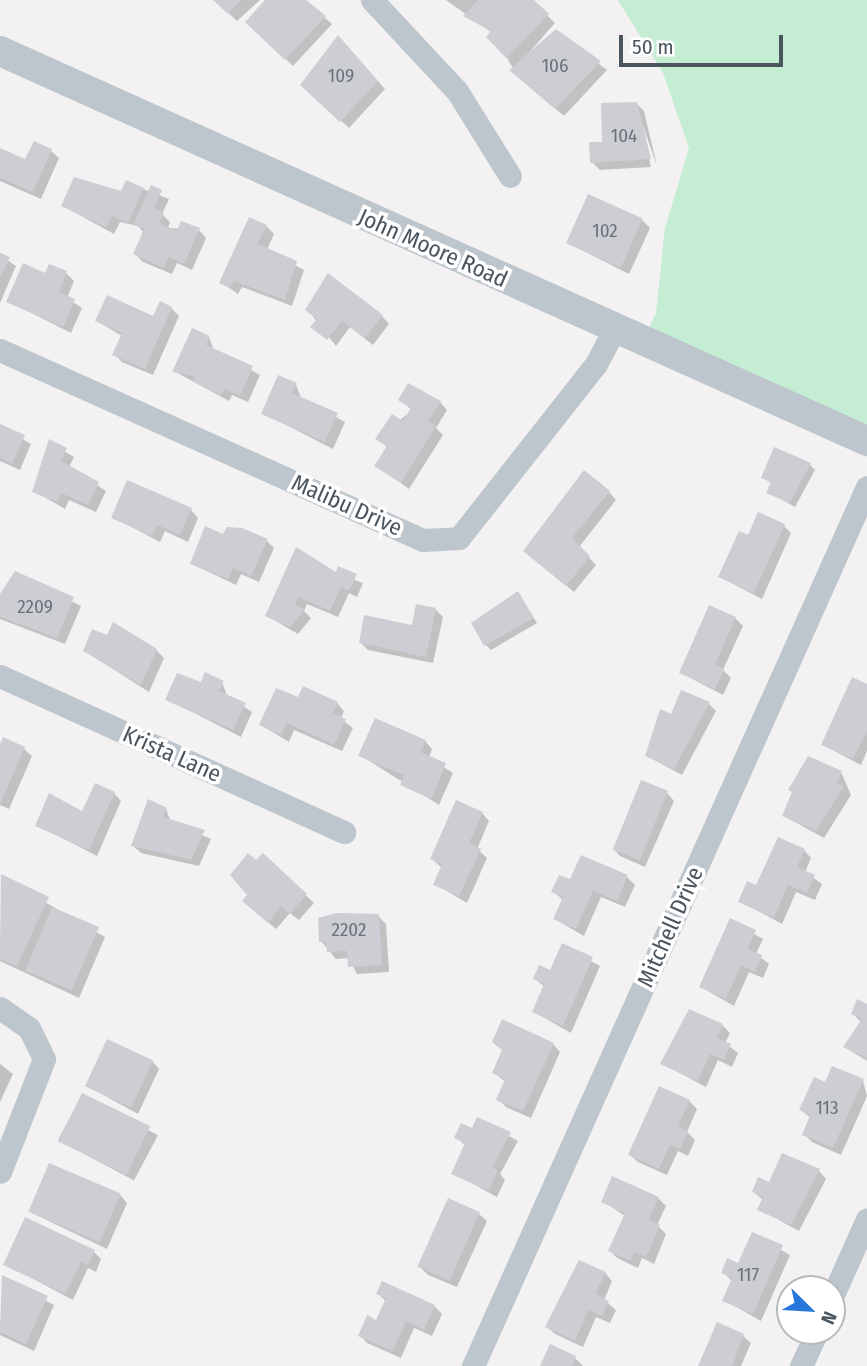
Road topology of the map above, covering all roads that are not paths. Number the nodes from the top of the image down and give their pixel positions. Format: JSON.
{"nodes":[{"id":1,"x":372,"y":0,"type":"edge"},
{"id":2,"x":0,"y":51,"type":"edge"},
{"id":3,"x":510,"y":176,"type":"dead end"},
{"id":4,"x":614,"y":330,"type":"junction"},
{"id":5,"x":0,"y":350,"type":"edge"},
{"id":6,"x":867,"y":441,"type":"edge"},
{"id":7,"x":867,"y":487,"type":"edge"},
{"id":8,"x":0,"y":676,"type":"edge"},
{"id":9,"x":344,"y":832,"type":"dead end"},
{"id":10,"x":0,"y":1008,"type":"edge"},
{"id":11,"x":0,"y":1172,"type":"edge"},
{"id":12,"x":867,"y":1219,"type":"edge"},
{"id":13,"x":842,"y":1275,"type":"edge"},
{"id":14,"x":811,"y":1345,"type":"edge"},
{"id":15,"x":473,"y":1366,"type":"edge"},
{"id":16,"x":801,"y":1366,"type":"edge"}],
"edges":[{"from":1,"to":3,"type":"street"},
{"from":2,"to":4,"type":"street","name":"John Moore Road"},
{"from":4,"to":5,"type":"street","name":"Malibu Drive"},
{"from":4,"to":6,"type":"street","name":"John Moore Road"},
{"from":7,"to":15,"type":"street","name":"Mitchell Drive"},
{"from":8,"to":9,"type":"street","name":"Krista Lane"},
{"from":10,"to":11,"type":"street"},
{"from":12,"to":13,"type":"street"},
{"from":14,"to":16,"type":"street"}]}
